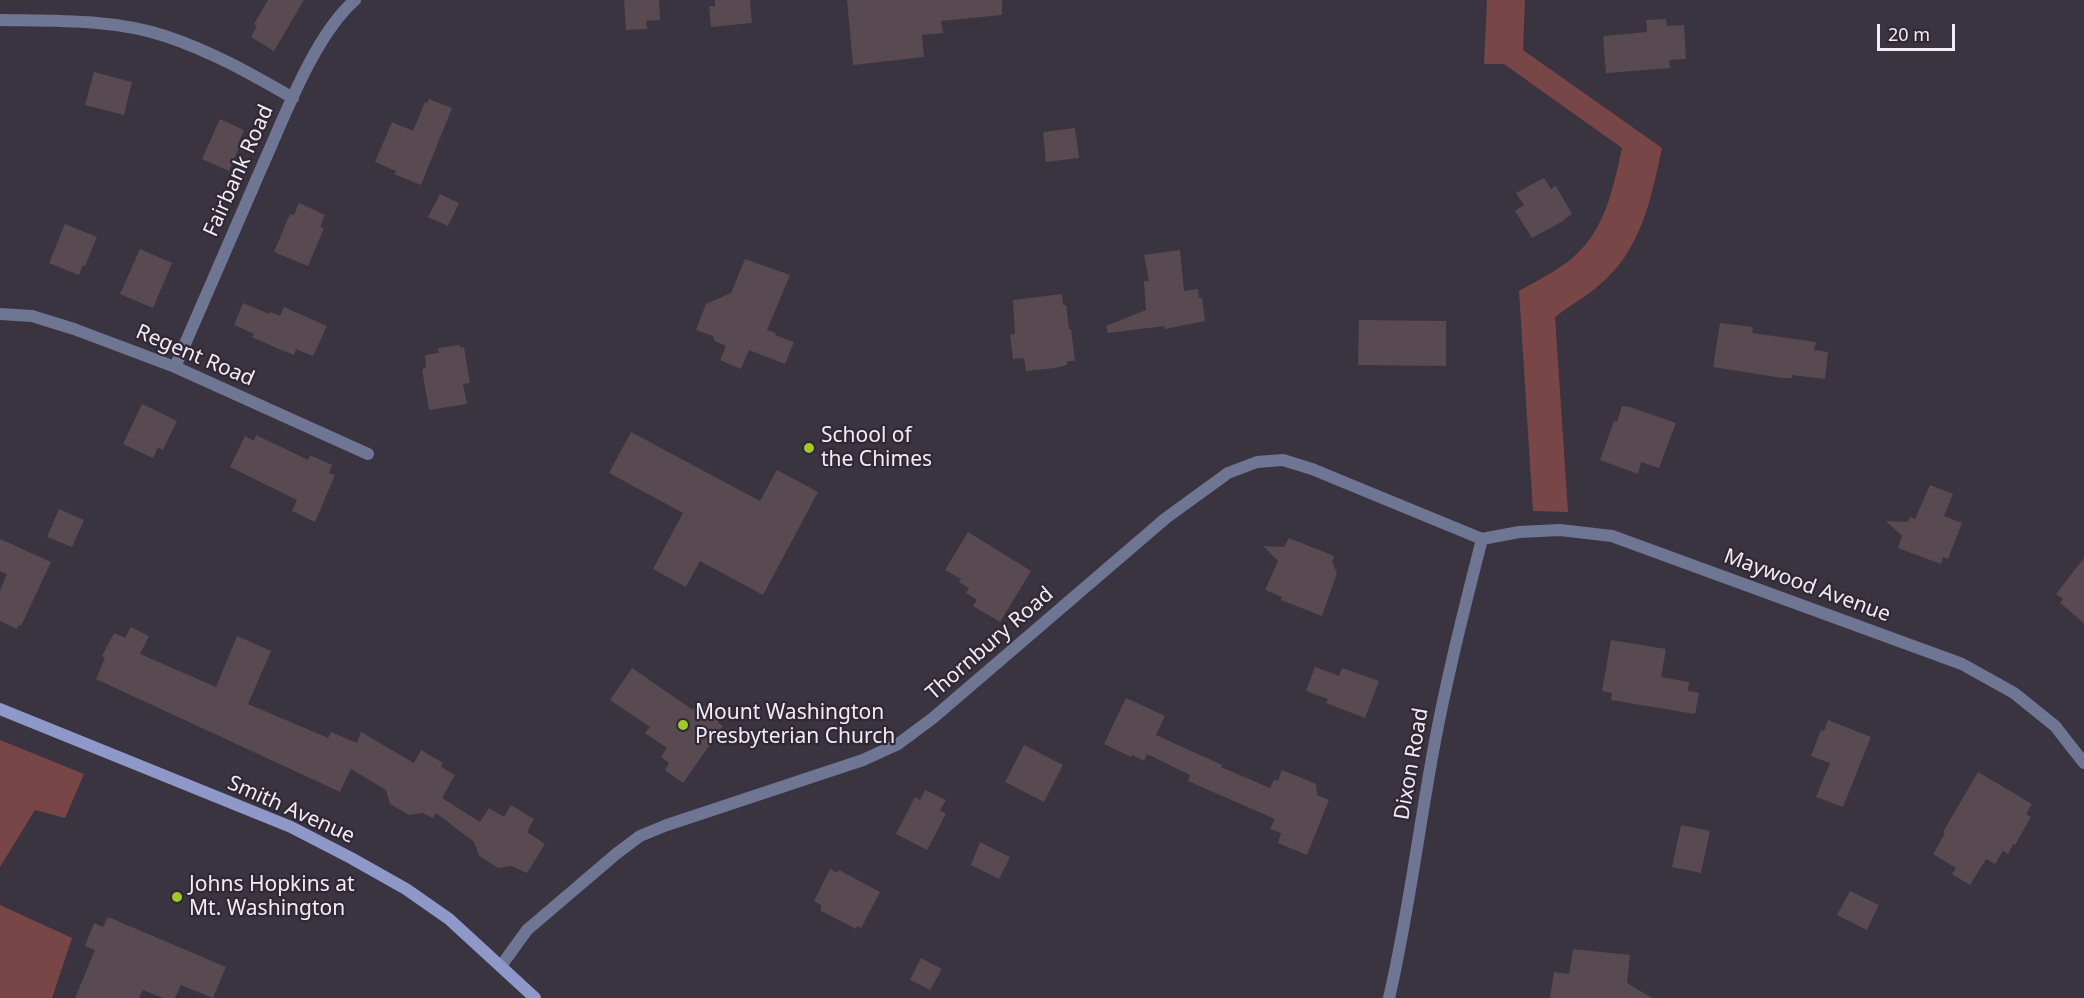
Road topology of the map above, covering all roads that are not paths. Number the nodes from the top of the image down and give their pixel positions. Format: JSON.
{"nodes":[{"id":1,"x":355,"y":0,"type":"edge"},
{"id":2,"x":0,"y":20,"type":"edge"},
{"id":3,"x":293,"y":98,"type":"junction"},
{"id":4,"x":0,"y":314,"type":"edge"},
{"id":5,"x":175,"y":367,"type":"junction"},
{"id":6,"x":368,"y":454,"type":"dead end"},
{"id":7,"x":1482,"y":539,"type":"junction"},
{"id":8,"x":0,"y":709,"type":"edge"},
{"id":9,"x":2084,"y":763,"type":"edge"},
{"id":10,"x":501,"y":966,"type":"junction"},
{"id":11,"x":535,"y":998,"type":"edge"},
{"id":12,"x":1389,"y":998,"type":"edge"}],
"edges":[{"from":1,"to":3,"type":"street","name":"Fairbank Road"},
{"from":2,"to":3,"type":"street"},
{"from":3,"to":5,"type":"street","name":"Fairbank Road"},
{"from":4,"to":5,"type":"street","name":"Regent Road"},
{"from":5,"to":6,"type":"street","name":"Regent Road"},
{"from":7,"to":9,"type":"street","name":"Maywood Avenue"},
{"from":7,"to":10,"type":"street","name":"Thornbury Road"},
{"from":7,"to":12,"type":"street","name":"Dixon Road"},
{"from":8,"to":10,"type":"main road","name":"Smith Avenue"},
{"from":10,"to":11,"type":"main road","name":"Smith Avenue"}]}
